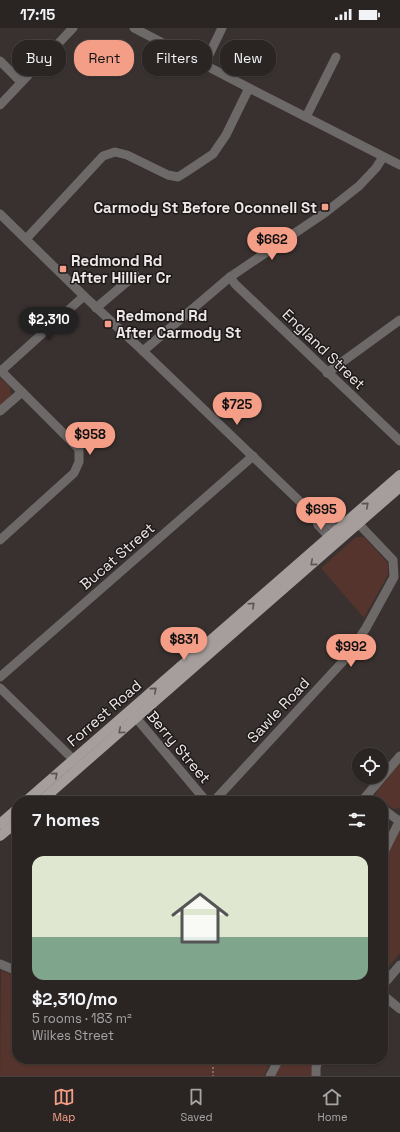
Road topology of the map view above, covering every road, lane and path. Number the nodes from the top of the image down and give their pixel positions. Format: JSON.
{"nodes":[{"id":1,"x":73,"y":28,"type":"edge"},
{"id":2,"x":134,"y":28,"type":"edge"},
{"id":3,"x":222,"y":28,"type":"edge"},
{"id":4,"x":157,"y":40,"type":"edge"},
{"id":5,"x":212,"y":49,"type":"edge"},
{"id":6,"x":336,"y":57,"type":"dead end"},
{"id":7,"x":0,"y":60,"type":"edge"},
{"id":8,"x":212,"y":69,"type":"edge"},
{"id":9,"x":21,"y":82,"type":"junction"},
{"id":10,"x":249,"y":88,"type":"junction"},
{"id":11,"x":0,"y":105,"type":"edge"},
{"id":12,"x":306,"y":117,"type":"junction"},
{"id":13,"x":383,"y":157,"type":"junction"},
{"id":14,"x":400,"y":165,"type":"edge"},
{"id":15,"x":0,"y":214,"type":"edge"},
{"id":16,"x":26,"y":239,"type":"junction"},
{"id":17,"x":135,"y":275,"type":"dead end"},
{"id":18,"x":230,"y":277,"type":"junction"},
{"id":19,"x":84,"y":296,"type":"junction"},
{"id":20,"x":96,"y":308,"type":"junction"},
{"id":21,"x":400,"y":320,"type":"edge"},
{"id":22,"x":144,"y":351,"type":"junction"},
{"id":23,"x":0,"y":371,"type":"edge"},
{"id":24,"x":327,"y":373,"type":"junction"},
{"id":25,"x":22,"y":392,"type":"junction"},
{"id":26,"x":0,"y":411,"type":"edge"},
{"id":27,"x":400,"y":441,"type":"edge"},
{"id":28,"x":253,"y":456,"type":"junction"},
{"id":29,"x":400,"y":475,"type":"edge"},
{"id":30,"x":400,"y":487,"type":"edge"},
{"id":31,"x":355,"y":520,"type":"junction"},
{"id":32,"x":336,"y":537,"type":"junction"},
{"id":33,"x":0,"y":540,"type":"edge"},
{"id":34,"x":0,"y":677,"type":"edge"},
{"id":35,"x":0,"y":688,"type":"edge"},
{"id":36,"x":133,"y":714,"type":"junction"},
{"id":37,"x":400,"y":756,"type":"edge"},
{"id":38,"x":76,"y":763,"type":"junction"},
{"id":39,"x":33,"y":796,"type":"edge"},
{"id":40,"x":45,"y":796,"type":"edge"},
{"id":41,"x":202,"y":796,"type":"edge"},
{"id":42,"x":219,"y":796,"type":"edge"},
{"id":43,"x":369,"y":796,"type":"edge"},
{"id":44,"x":388,"y":812,"type":"edge"},
{"id":45,"x":12,"y":813,"type":"edge"},
{"id":46,"x":400,"y":820,"type":"edge"},
{"id":47,"x":0,"y":824,"type":"edge"},
{"id":48,"x":12,"y":826,"type":"edge"},
{"id":49,"x":0,"y":836,"type":"edge"},
{"id":50,"x":388,"y":844,"type":"edge"},
{"id":51,"x":0,"y":964,"type":"edge"},
{"id":52,"x":400,"y":965,"type":"edge"},
{"id":53,"x":12,"y":969,"type":"edge"},
{"id":54,"x":388,"y":979,"type":"edge"},
{"id":55,"x":388,"y":999,"type":"edge"},
{"id":56,"x":400,"y":1009,"type":"edge"},
{"id":57,"x":213,"y":1064,"type":"edge"},
{"id":58,"x":276,"y":1064,"type":"edge"},
{"id":59,"x":317,"y":1064,"type":"edge"},
{"id":60,"x":213,"y":1076,"type":"edge"},
{"id":61,"x":270,"y":1076,"type":"edge"},
{"id":62,"x":316,"y":1076,"type":"edge"}],
"edges":[{"from":1,"to":9,"type":"street"},
{"from":2,"to":4,"type":"street"},
{"from":3,"to":5,"type":"street"},
{"from":6,"to":12,"type":"street"},
{"from":7,"to":9,"type":"street"},
{"from":8,"to":10,"type":"street"},
{"from":9,"to":11,"type":"street"},
{"from":10,"to":12,"type":"street"},
{"from":10,"to":16,"type":"street"},
{"from":12,"to":13,"type":"street"},
{"from":13,"to":14,"type":"street"},
{"from":13,"to":18,"type":"street"},
{"from":15,"to":16,"type":"street"},
{"from":16,"to":19,"type":"street"},
{"from":17,"to":20,"type":"street"},
{"from":18,"to":22,"type":"street"},
{"from":18,"to":24,"type":"street","name":"England Street"},
{"from":19,"to":20,"type":"street"},
{"from":19,"to":23,"type":"street"},
{"from":20,"to":22,"type":"street"},
{"from":21,"to":24,"type":"street"},
{"from":22,"to":28,"type":"street"},
{"from":23,"to":25,"type":"street"},
{"from":24,"to":27,"type":"street","name":"England Street"},
{"from":25,"to":26,"type":"street"},
{"from":25,"to":33,"type":"street"},
{"from":28,"to":32,"type":"street"},
{"from":28,"to":34,"type":"street","name":"Bucat Street"},
{"from":31,"to":29,"type":"main road","name":"Forrest Road","one_way":true},
{"from":30,"to":31,"type":"main road","name":"Forrest Road"},
{"from":31,"to":32,"type":"main road","name":"Forrest Road"},
{"from":31,"to":42,"type":"street","name":"Sawle Road"},
{"from":32,"to":36,"type":"main road","name":"Forrest Road"},
{"from":35,"to":38,"type":"street"},
{"from":36,"to":38,"type":"main road","name":"Forrest Road"},
{"from":36,"to":41,"type":"street","name":"Berry Street"},
{"from":37,"to":43,"type":"street"},
{"from":39,"to":38,"type":"main road","name":"Forrest Road","one_way":true},
{"from":38,"to":40,"type":"main road","name":"Forrest Road"},
{"from":44,"to":46,"type":"street"},
{"from":45,"to":47,"type":"main road"},
{"from":46,"to":50,"type":"street"},
{"from":48,"to":49,"type":"main road"},
{"from":51,"to":53,"type":"street"},
{"from":52,"to":54,"type":"street"},
{"from":55,"to":56,"type":"street"},
{"from":57,"to":60,"type":"path"},
{"from":58,"to":61,"type":"street"},
{"from":59,"to":62,"type":"street"}]}
